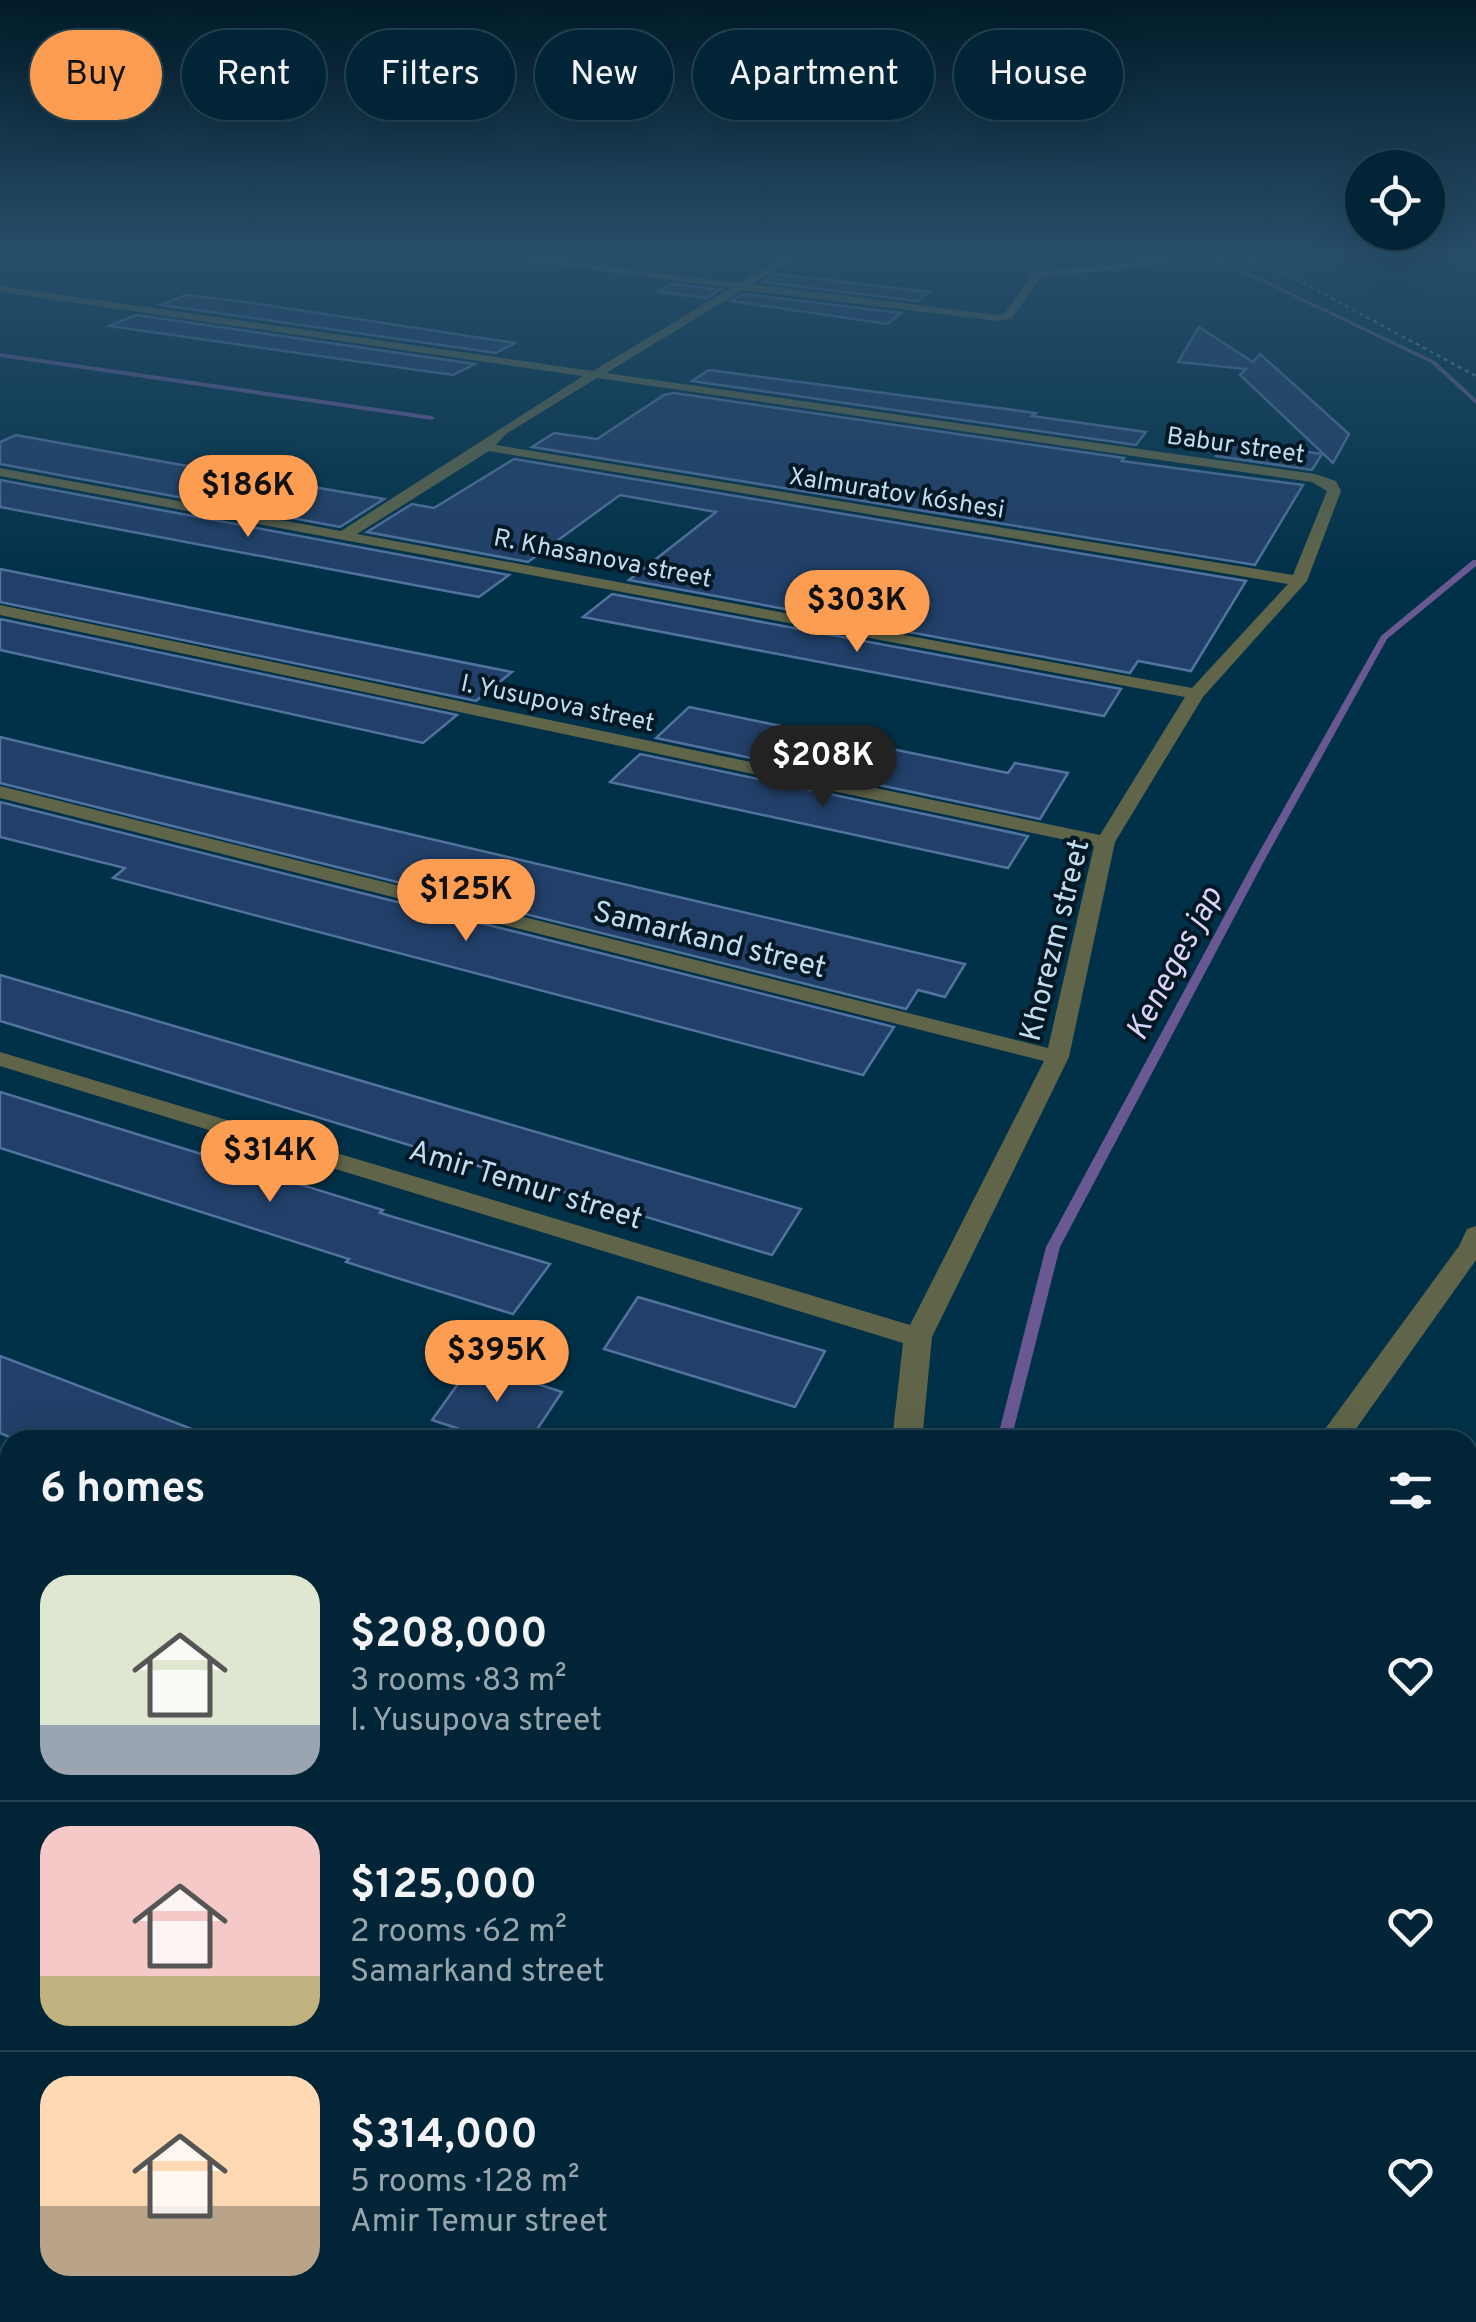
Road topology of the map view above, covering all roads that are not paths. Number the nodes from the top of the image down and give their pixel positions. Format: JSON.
{"nodes":[{"id":1,"x":490,"y":359,"type":"edge"},
{"id":2,"x":618,"y":359,"type":"edge"},
{"id":3,"x":592,"y":374,"type":"junction"},
{"id":4,"x":487,"y":447,"type":"junction"},
{"id":5,"x":0,"y":472,"type":"edge"},
{"id":6,"x":1334,"y":491,"type":"joint"},
{"id":7,"x":346,"y":534,"type":"junction"},
{"id":8,"x":1299,"y":581,"type":"junction"},
{"id":9,"x":0,"y":610,"type":"edge"},
{"id":10,"x":1196,"y":694,"type":"junction"},
{"id":11,"x":0,"y":792,"type":"edge"},
{"id":12,"x":1105,"y":842,"type":"junction"},
{"id":13,"x":1057,"y":1057,"type":"junction"},
{"id":14,"x":0,"y":1059,"type":"edge"},
{"id":15,"x":1474,"y":1244,"type":"edge"},
{"id":16,"x":918,"y":1336,"type":"junction"},
{"id":17,"x":907,"y":1430,"type":"edge"},
{"id":18,"x":1339,"y":1430,"type":"edge"}],
"edges":[{"from":1,"to":3,"type":"street","name":"Babur street"},
{"from":2,"to":3,"type":"street"},
{"from":3,"to":4,"type":"street"},
{"from":3,"to":6,"type":"street","name":"Babur street"},
{"from":4,"to":7,"type":"street"},
{"from":4,"to":8,"type":"street","name":"Xalmuratov kóshesi"},
{"from":5,"to":7,"type":"street","name":"R. Khasanova street"},
{"from":6,"to":8,"type":"street","name":"Khorezm street"},
{"from":7,"to":10,"type":"street","name":"R. Khasanova street"},
{"from":8,"to":10,"type":"street","name":"Khorezm street"},
{"from":9,"to":12,"type":"street","name":"I. Yusupova street"},
{"from":10,"to":12,"type":"street","name":"Khorezm street"},
{"from":11,"to":13,"type":"street","name":"Samarkand street"},
{"from":12,"to":13,"type":"street","name":"Khorezm street"},
{"from":13,"to":16,"type":"street","name":"Khorezm street"},
{"from":14,"to":16,"type":"street","name":"Amir Temur street"},
{"from":15,"to":18,"type":"street"},
{"from":16,"to":17,"type":"street","name":"Khorezm street"}]}
